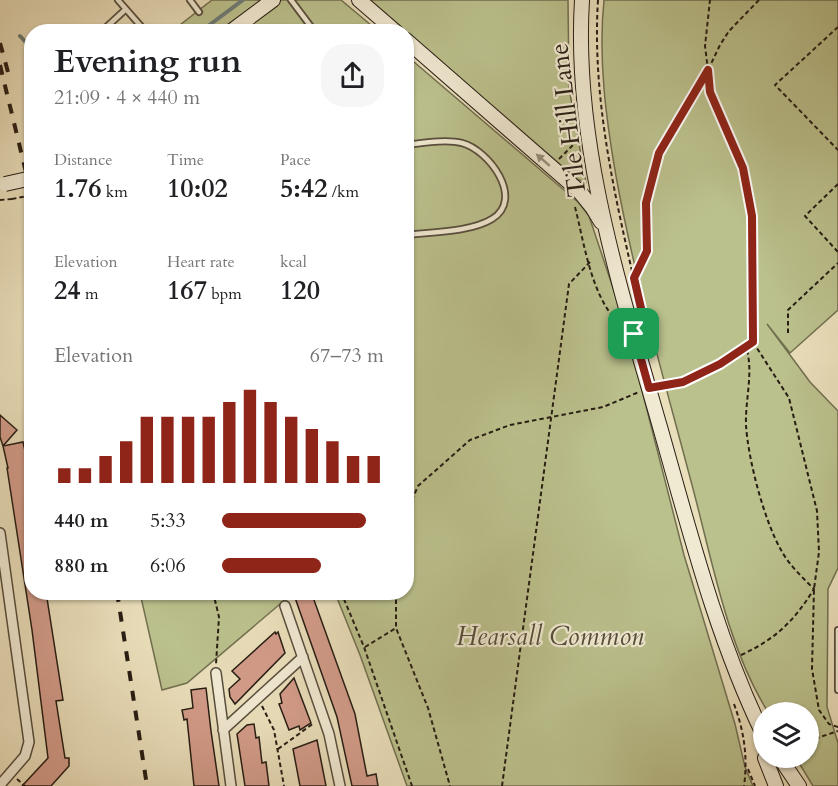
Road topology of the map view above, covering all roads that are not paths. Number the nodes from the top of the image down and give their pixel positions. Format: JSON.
{"nodes":[{"id":1,"x":118,"y":0,"type":"edge"},
{"id":2,"x":190,"y":0,"type":"edge"},
{"id":3,"x":273,"y":0,"type":"edge"},
{"id":4,"x":291,"y":0,"type":"edge"},
{"id":5,"x":359,"y":0,"type":"edge"},
{"id":6,"x":582,"y":0,"type":"edge"},
{"id":7,"x":126,"y":9,"type":"junction"},
{"id":8,"x":199,"y":12,"type":"dead end"},
{"id":9,"x":110,"y":24,"type":"edge"},
{"id":10,"x":139,"y":24,"type":"edge"},
{"id":11,"x":241,"y":24,"type":"edge"},
{"id":12,"x":309,"y":24,"type":"edge"},
{"id":13,"x":387,"y":24,"type":"edge"},
{"id":14,"x":414,"y":47,"type":"edge"},
{"id":15,"x":414,"y":145,"type":"edge"},
{"id":16,"x":24,"y":180,"type":"edge"},
{"id":17,"x":3,"y":186,"type":"edge"},
{"id":18,"x":414,"y":234,"type":"edge"},
{"id":19,"x":608,"y":235,"type":"junction"},
{"id":20,"x":0,"y":533,"type":"edge"},
{"id":21,"x":285,"y":606,"type":"dead end"},
{"id":22,"x":838,"y":630,"type":"edge"},
{"id":23,"x":303,"y":657,"type":"junction"},
{"id":24,"x":216,"y":673,"type":"road end"},
{"id":25,"x":838,"y":690,"type":"edge"},
{"id":26,"x":753,"y":713,"type":"edge"},
{"id":27,"x":223,"y":730,"type":"junction"},
{"id":28,"x":769,"y":768,"type":"edge"},
{"id":29,"x":779,"y":768,"type":"edge"},
{"id":30,"x":787,"y":768,"type":"edge"},
{"id":31,"x":0,"y":785,"type":"edge"},
{"id":32,"x":231,"y":786,"type":"edge"},
{"id":33,"x":340,"y":786,"type":"edge"},
{"id":34,"x":776,"y":786,"type":"edge"},
{"id":35,"x":789,"y":786,"type":"edge"},
{"id":36,"x":799,"y":786,"type":"edge"}],
"edges":[{"from":1,"to":7,"type":"lane"},
{"from":2,"to":8,"type":"lane"},
{"from":3,"to":11,"type":"main road"},
{"from":4,"to":12,"type":"lane"},
{"from":5,"to":13,"type":"main road"},
{"from":6,"to":19,"type":"main road","name":"Tile Hill Lane"},
{"from":7,"to":9,"type":"lane"},
{"from":7,"to":10,"type":"lane"},
{"from":19,"to":14,"type":"main road","one_way":true},
{"from":15,"to":18,"type":"lane"},
{"from":16,"to":17,"type":"main road","bridge":true},
{"from":19,"to":26,"type":"main road"},
{"from":20,"to":31,"type":"street"},
{"from":21,"to":23,"type":"street"},
{"from":22,"to":25,"type":"lane"},
{"from":23,"to":27,"type":"street"},
{"from":23,"to":33,"type":"street"},
{"from":24,"to":27,"type":"street"},
{"from":27,"to":32,"type":"street"},
{"from":28,"to":34,"type":"main road"},
{"from":29,"to":35,"type":"main road"},
{"from":30,"to":36,"type":"main road"}]}
